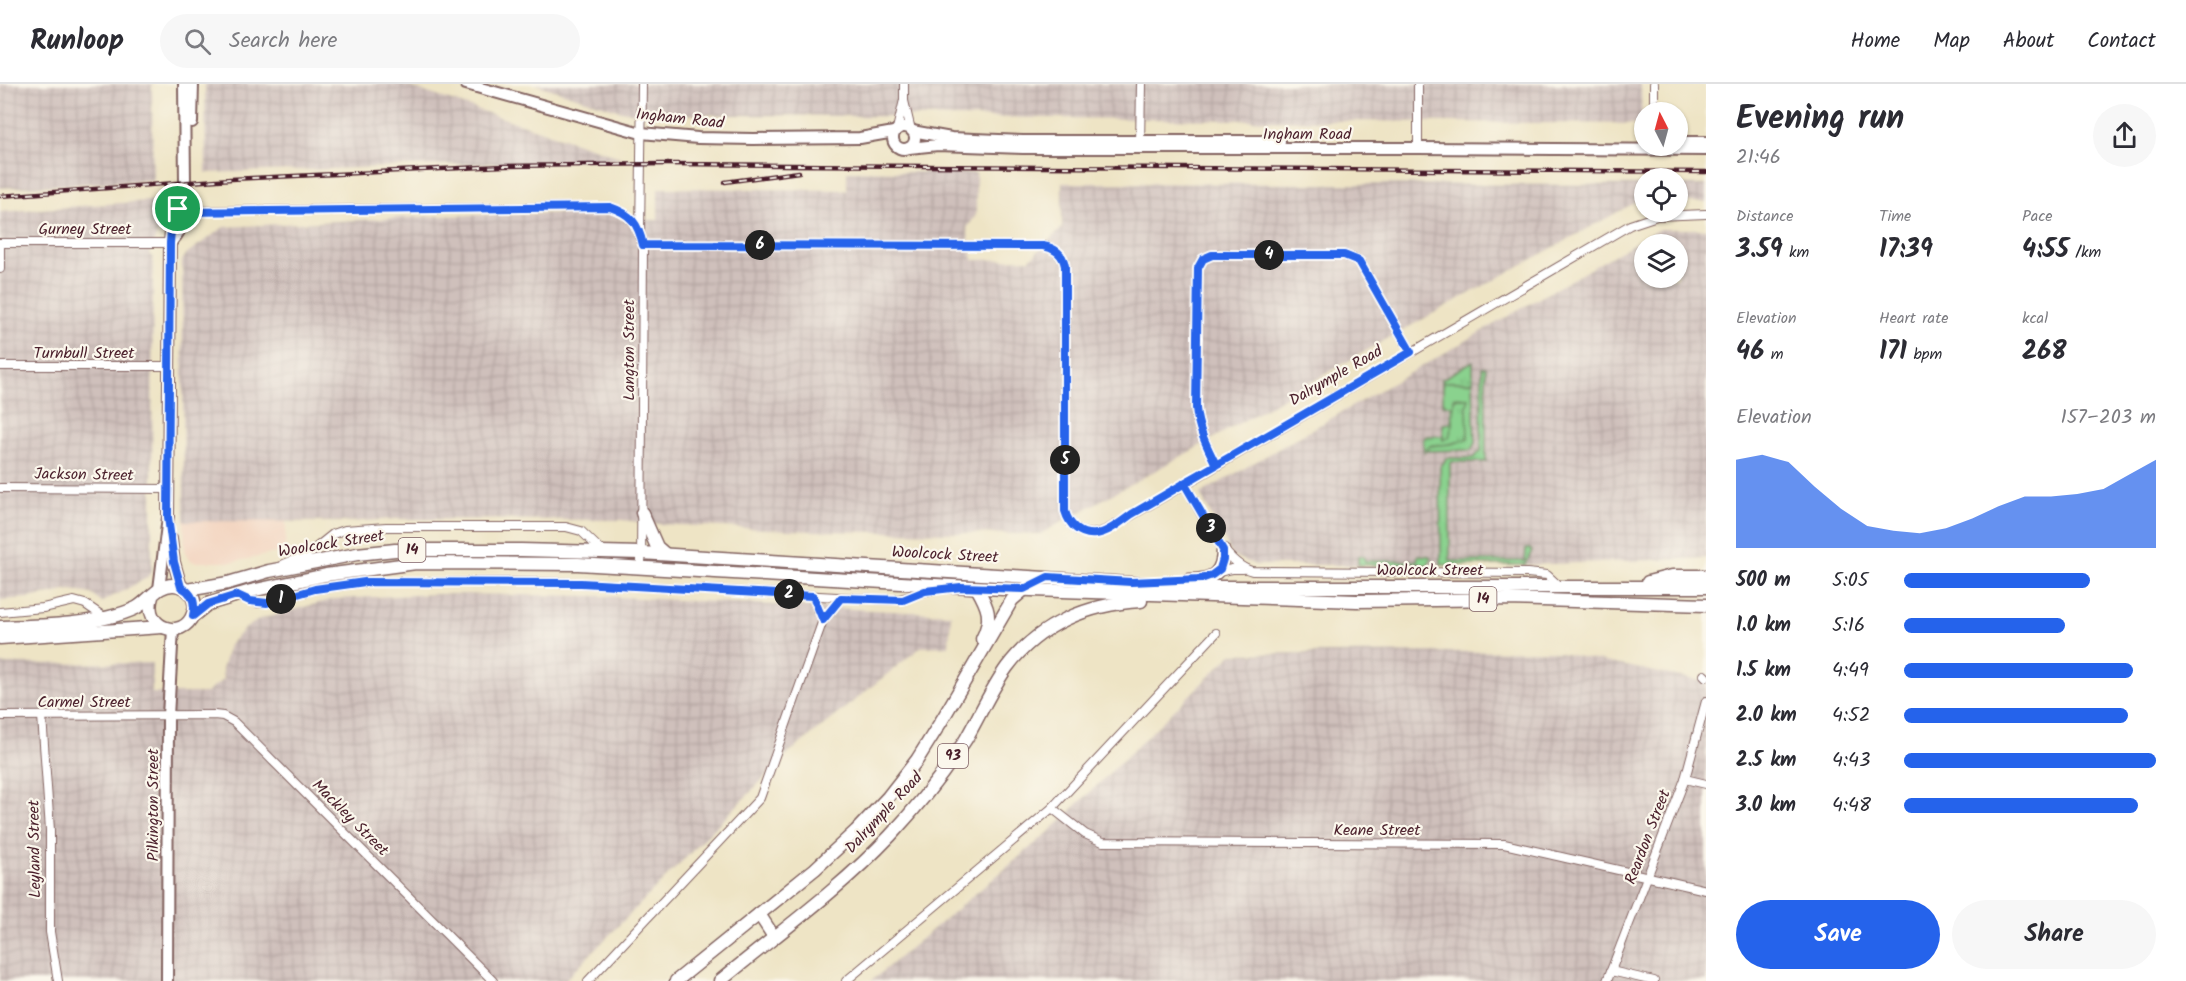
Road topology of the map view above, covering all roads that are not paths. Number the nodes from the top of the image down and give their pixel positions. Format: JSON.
{"nodes":[{"id":1,"x":183,"y":84,"type":"edge"},
{"id":2,"x":193,"y":84,"type":"edge"},
{"id":3,"x":466,"y":84,"type":"edge"},
{"id":4,"x":642,"y":84,"type":"edge"},
{"id":5,"x":904,"y":84,"type":"edge"},
{"id":6,"x":1141,"y":84,"type":"edge"},
{"id":7,"x":1418,"y":84,"type":"edge"},
{"id":8,"x":1654,"y":84,"type":"edge"},
{"id":9,"x":904,"y":100,"type":"junction"},
{"id":10,"x":1654,"y":102,"type":"edge"},
{"id":11,"x":912,"y":130,"type":"junction"},
{"id":12,"x":895,"y":131,"type":"junction"},
{"id":13,"x":641,"y":133,"type":"junction"},
{"id":14,"x":860,"y":138,"type":"junction"},
{"id":15,"x":1634,"y":142,"type":"edge"},
{"id":16,"x":1688,"y":142,"type":"edge"},
{"id":17,"x":1706,"y":142,"type":"edge"},
{"id":18,"x":894,"y":144,"type":"junction"},
{"id":19,"x":1140,"y":145,"type":"junction"},
{"id":20,"x":1418,"y":145,"type":"junction"},
{"id":21,"x":1634,"y":147,"type":"edge"},
{"id":22,"x":909,"y":148,"type":"junction"},
{"id":23,"x":1688,"y":149,"type":"edge"},
{"id":24,"x":1706,"y":150,"type":"edge"},
{"id":25,"x":182,"y":211,"type":"junction"},
{"id":26,"x":1706,"y":214,"type":"edge"},
{"id":27,"x":640,"y":233,"type":"junction"},
{"id":28,"x":0,"y":243,"type":"edge"},
{"id":29,"x":170,"y":243,"type":"junction"},
{"id":30,"x":643,"y":245,"type":"junction"},
{"id":31,"x":0,"y":269,"type":"edge"},
{"id":32,"x":1411,"y":352,"type":"junction"},
{"id":33,"x":0,"y":366,"type":"edge"},
{"id":34,"x":168,"y":366,"type":"junction"},
{"id":35,"x":1216,"y":465,"type":"junction"},
{"id":36,"x":1184,"y":483,"type":"junction"},
{"id":37,"x":0,"y":488,"type":"edge"},
{"id":38,"x":168,"y":489,"type":"junction"},
{"id":39,"x":642,"y":513,"type":"junction"},
{"id":40,"x":168,"y":517,"type":"junction"},
{"id":41,"x":1223,"y":550,"type":"junction"},
{"id":42,"x":602,"y":551,"type":"junction"},
{"id":43,"x":641,"y":553,"type":"junction"},
{"id":44,"x":665,"y":554,"type":"junction"},
{"id":45,"x":641,"y":568,"type":"junction"},
{"id":46,"x":1246,"y":570,"type":"junction"},
{"id":47,"x":269,"y":571,"type":"junction"},
{"id":48,"x":1218,"y":572,"type":"junction"},
{"id":49,"x":1706,"y":576,"type":"edge"},
{"id":50,"x":1048,"y":577,"type":"junction"},
{"id":51,"x":1131,"y":582,"type":"junction"},
{"id":52,"x":1626,"y":586,"type":"junction"},
{"id":53,"x":1706,"y":586,"type":"edge"},
{"id":54,"x":961,"y":587,"type":"junction"},
{"id":55,"x":1560,"y":587,"type":"junction"},
{"id":56,"x":184,"y":588,"type":"junction"},
{"id":57,"x":977,"y":588,"type":"junction"},
{"id":58,"x":1024,"y":589,"type":"junction"},
{"id":59,"x":1050,"y":590,"type":"junction"},
{"id":60,"x":155,"y":593,"type":"junction"},
{"id":61,"x":237,"y":595,"type":"junction"},
{"id":62,"x":813,"y":596,"type":"junction"},
{"id":63,"x":1208,"y":596,"type":"junction"},
{"id":64,"x":841,"y":598,"type":"junction"},
{"id":65,"x":1706,"y":605,"type":"edge"},
{"id":66,"x":0,"y":612,"type":"edge"},
{"id":67,"x":193,"y":616,"type":"junction"},
{"id":68,"x":104,"y":617,"type":"junction"},
{"id":69,"x":823,"y":620,"type":"junction"},
{"id":70,"x":0,"y":627,"type":"edge"},
{"id":71,"x":168,"y":628,"type":"junction"},
{"id":72,"x":1216,"y":633,"type":"dead end"},
{"id":73,"x":0,"y":639,"type":"edge"},
{"id":74,"x":955,"y":697,"type":"junction"},
{"id":75,"x":1706,"y":701,"type":"edge"},
{"id":76,"x":0,"y":716,"type":"edge"},
{"id":77,"x":42,"y":716,"type":"junction"},
{"id":78,"x":168,"y":716,"type":"junction"},
{"id":79,"x":1685,"y":779,"type":"junction"},
{"id":80,"x":1706,"y":784,"type":"edge"},
{"id":81,"x":1052,"y":808,"type":"junction"},
{"id":82,"x":1647,"y":877,"type":"junction"},
{"id":83,"x":1706,"y":890,"type":"edge"},
{"id":84,"x":759,"y":914,"type":"junction"},
{"id":85,"x":774,"y":936,"type":"junction"},
{"id":86,"x":1611,"y":971,"type":"junction"},
{"id":87,"x":58,"y":981,"type":"edge"},
{"id":88,"x":167,"y":981,"type":"edge"},
{"id":89,"x":493,"y":981,"type":"edge"},
{"id":90,"x":588,"y":981,"type":"edge"},
{"id":91,"x":676,"y":981,"type":"edge"},
{"id":92,"x":720,"y":981,"type":"edge"},
{"id":93,"x":846,"y":981,"type":"edge"},
{"id":94,"x":1607,"y":981,"type":"edge"},
{"id":95,"x":1654,"y":981,"type":"edge"}],
"edges":[{"from":1,"to":25,"type":"main road"},
{"from":2,"to":25,"type":"main road"},
{"from":3,"to":13,"type":"main road","name":"Ingham Road"},
{"from":4,"to":13,"type":"street","name":"Langton Street"},
{"from":5,"to":9,"type":"street"},
{"from":6,"to":19,"type":"street"},
{"from":7,"to":20,"type":"street"},
{"from":8,"to":10,"type":"street"},
{"from":9,"to":11,"type":"street"},
{"from":9,"to":12,"type":"street"},
{"from":11,"to":12,"type":"main road"},
{"from":11,"to":19,"type":"main road","name":"Ingham Road"},
{"from":11,"to":22,"type":"main road"},
{"from":12,"to":14,"type":"main road","name":"Ingham Road"},
{"from":12,"to":18,"type":"main road"},
{"from":13,"to":14,"type":"main road","name":"Ingham Road"},
{"from":13,"to":27,"type":"street","name":"Langton Street"},
{"from":14,"to":18,"type":"main road","name":"Ingham Road"},
{"from":15,"to":20,"type":"main road","name":"Ingham Road"},
{"from":16,"to":17,"type":"main road"},
{"from":18,"to":22,"type":"main road"},
{"from":19,"to":20,"type":"main road","name":"Ingham Road"},
{"from":19,"to":22,"type":"main road","name":"Ingham Road"},
{"from":20,"to":21,"type":"main road","name":"Ingham Road"},
{"from":23,"to":24,"type":"main road","name":"Ingham Road"},
{"from":25,"to":27,"type":"street"},
{"from":25,"to":29,"type":"main road"},
{"from":26,"to":32,"type":"street","name":"Dalrymple Road"},
{"from":27,"to":30,"type":"street","name":"Langton Street"},
{"from":28,"to":29,"type":"street","name":"Gurney Street"},
{"from":28,"to":31,"type":"street"},
{"from":29,"to":34,"type":"main road"},
{"from":30,"to":36,"type":"street","name":"Dalrymple Road"},
{"from":30,"to":39,"type":"street","name":"Langton Street"},
{"from":32,"to":35,"type":"street","name":"Dalrymple Road"},
{"from":32,"to":35,"type":"street"},
{"from":33,"to":34,"type":"street","name":"Turnbull Street"},
{"from":34,"to":38,"type":"main road"},
{"from":35,"to":36,"type":"street","name":"Dalrymple Road"},
{"from":36,"to":41,"type":"street"},
{"from":37,"to":38,"type":"street","name":"Jackson Street"},
{"from":38,"to":40,"type":"main road"},
{"from":39,"to":43,"type":"street","name":"Langton Street"},
{"from":39,"to":44,"type":"main road"},
{"from":40,"to":56,"type":"main road"},
{"from":40,"to":60,"type":"main road"},
{"from":41,"to":46,"type":"street"},
{"from":41,"to":48,"type":"main road"},
{"from":42,"to":43,"type":"main road","name":"Woolcock Street","number":"14"},
{"from":42,"to":47,"type":"main road","name":"Woolcock Street","number":"14"},
{"from":42,"to":47,"type":"street"},
{"from":43,"to":44,"type":"main road","name":"Woolcock Street","number":"14"},
{"from":43,"to":45,"type":"street","name":"Langton Street"},
{"from":44,"to":50,"type":"main road","name":"Woolcock Street","number":"14"},
{"from":45,"to":54,"type":"main road","name":"Woolcock Street","number":"14"},
{"from":45,"to":61,"type":"main road","name":"Woolcock Street","number":"14"},
{"from":46,"to":48,"type":"street"},
{"from":46,"to":55,"type":"street"},
{"from":47,"to":56,"type":"main road","name":"Woolcock Street","number":"14"},
{"from":48,"to":51,"type":"main road"},
{"from":49,"to":52,"type":"main road"},
{"from":50,"to":51,"type":"main road","name":"Woolcock Street","number":"14"},
{"from":50,"to":58,"type":"main road","name":"Dalrymple Road","number":"93"},
{"from":50,"to":59,"type":"main road"},
{"from":51,"to":55,"type":"main road","name":"Woolcock Street","number":"14"},
{"from":52,"to":53,"type":"main road","name":"Woolcock Street","number":"14"},
{"from":52,"to":55,"type":"main road","name":"Woolcock Street","number":"14"},
{"from":54,"to":57,"type":"main road","name":"Woolcock Street","number":"14"},
{"from":54,"to":64,"type":"street"},
{"from":56,"to":60,"type":"main road","number":"14"},
{"from":56,"to":67,"type":"main road"},
{"from":57,"to":58,"type":"main road","name":"Woolcock Street","number":"14"},
{"from":57,"to":74,"type":"main road"},
{"from":58,"to":59,"type":"main road","name":"Woolcock Street","number":"14"},
{"from":58,"to":74,"type":"main road","name":"Dalrymple Road","number":"93"},
{"from":59,"to":63,"type":"main road","name":"Woolcock Street","number":"14"},
{"from":60,"to":68,"type":"main road","number":"14"},
{"from":60,"to":71,"type":"main road"},
{"from":61,"to":62,"type":"street"},
{"from":61,"to":67,"type":"main road","name":"Woolcock Street","number":"14"},
{"from":62,"to":64,"type":"street"},
{"from":62,"to":69,"type":"street"},
{"from":63,"to":65,"type":"main road","name":"Woolcock Street","number":"14"},
{"from":63,"to":85,"type":"main road","name":"Dalrymple Road","number":"93"},
{"from":64,"to":69,"type":"street"},
{"from":66,"to":68,"type":"street"},
{"from":67,"to":71,"type":"main road","number":"14"},
{"from":68,"to":70,"type":"main road","number":"14"},
{"from":69,"to":90,"type":"street"},
{"from":71,"to":73,"type":"main road"},
{"from":71,"to":78,"type":"main road","name":"Pilkington Street"},
{"from":72,"to":81,"type":"street"},
{"from":74,"to":84,"type":"main road","name":"Dalrymple Road","number":"93"},
{"from":75,"to":79,"type":"street","name":"Reardon Street"},
{"from":76,"to":77,"type":"street","name":"Carmel Street"},
{"from":77,"to":78,"type":"street","name":"Carmel Street"},
{"from":77,"to":87,"type":"street","name":"Leyland Street"},
{"from":78,"to":88,"type":"main road","name":"Pilkington Street"},
{"from":78,"to":89,"type":"street","name":"Mackley Street"},
{"from":79,"to":80,"type":"street"},
{"from":79,"to":82,"type":"street","name":"Reardon Street"},
{"from":81,"to":82,"type":"street","name":"Keane Street"},
{"from":81,"to":93,"type":"street"},
{"from":82,"to":83,"type":"street","name":"Keane Street"},
{"from":82,"to":86,"type":"street","name":"Reardon Street"},
{"from":84,"to":85,"type":"main road"},
{"from":84,"to":91,"type":"main road","name":"Dalrymple Road","number":"93"},
{"from":85,"to":92,"type":"main road","name":"Dalrymple Road","number":"93"},
{"from":86,"to":94,"type":"street","name":"Reardon Street"},
{"from":86,"to":95,"type":"street"}]}
